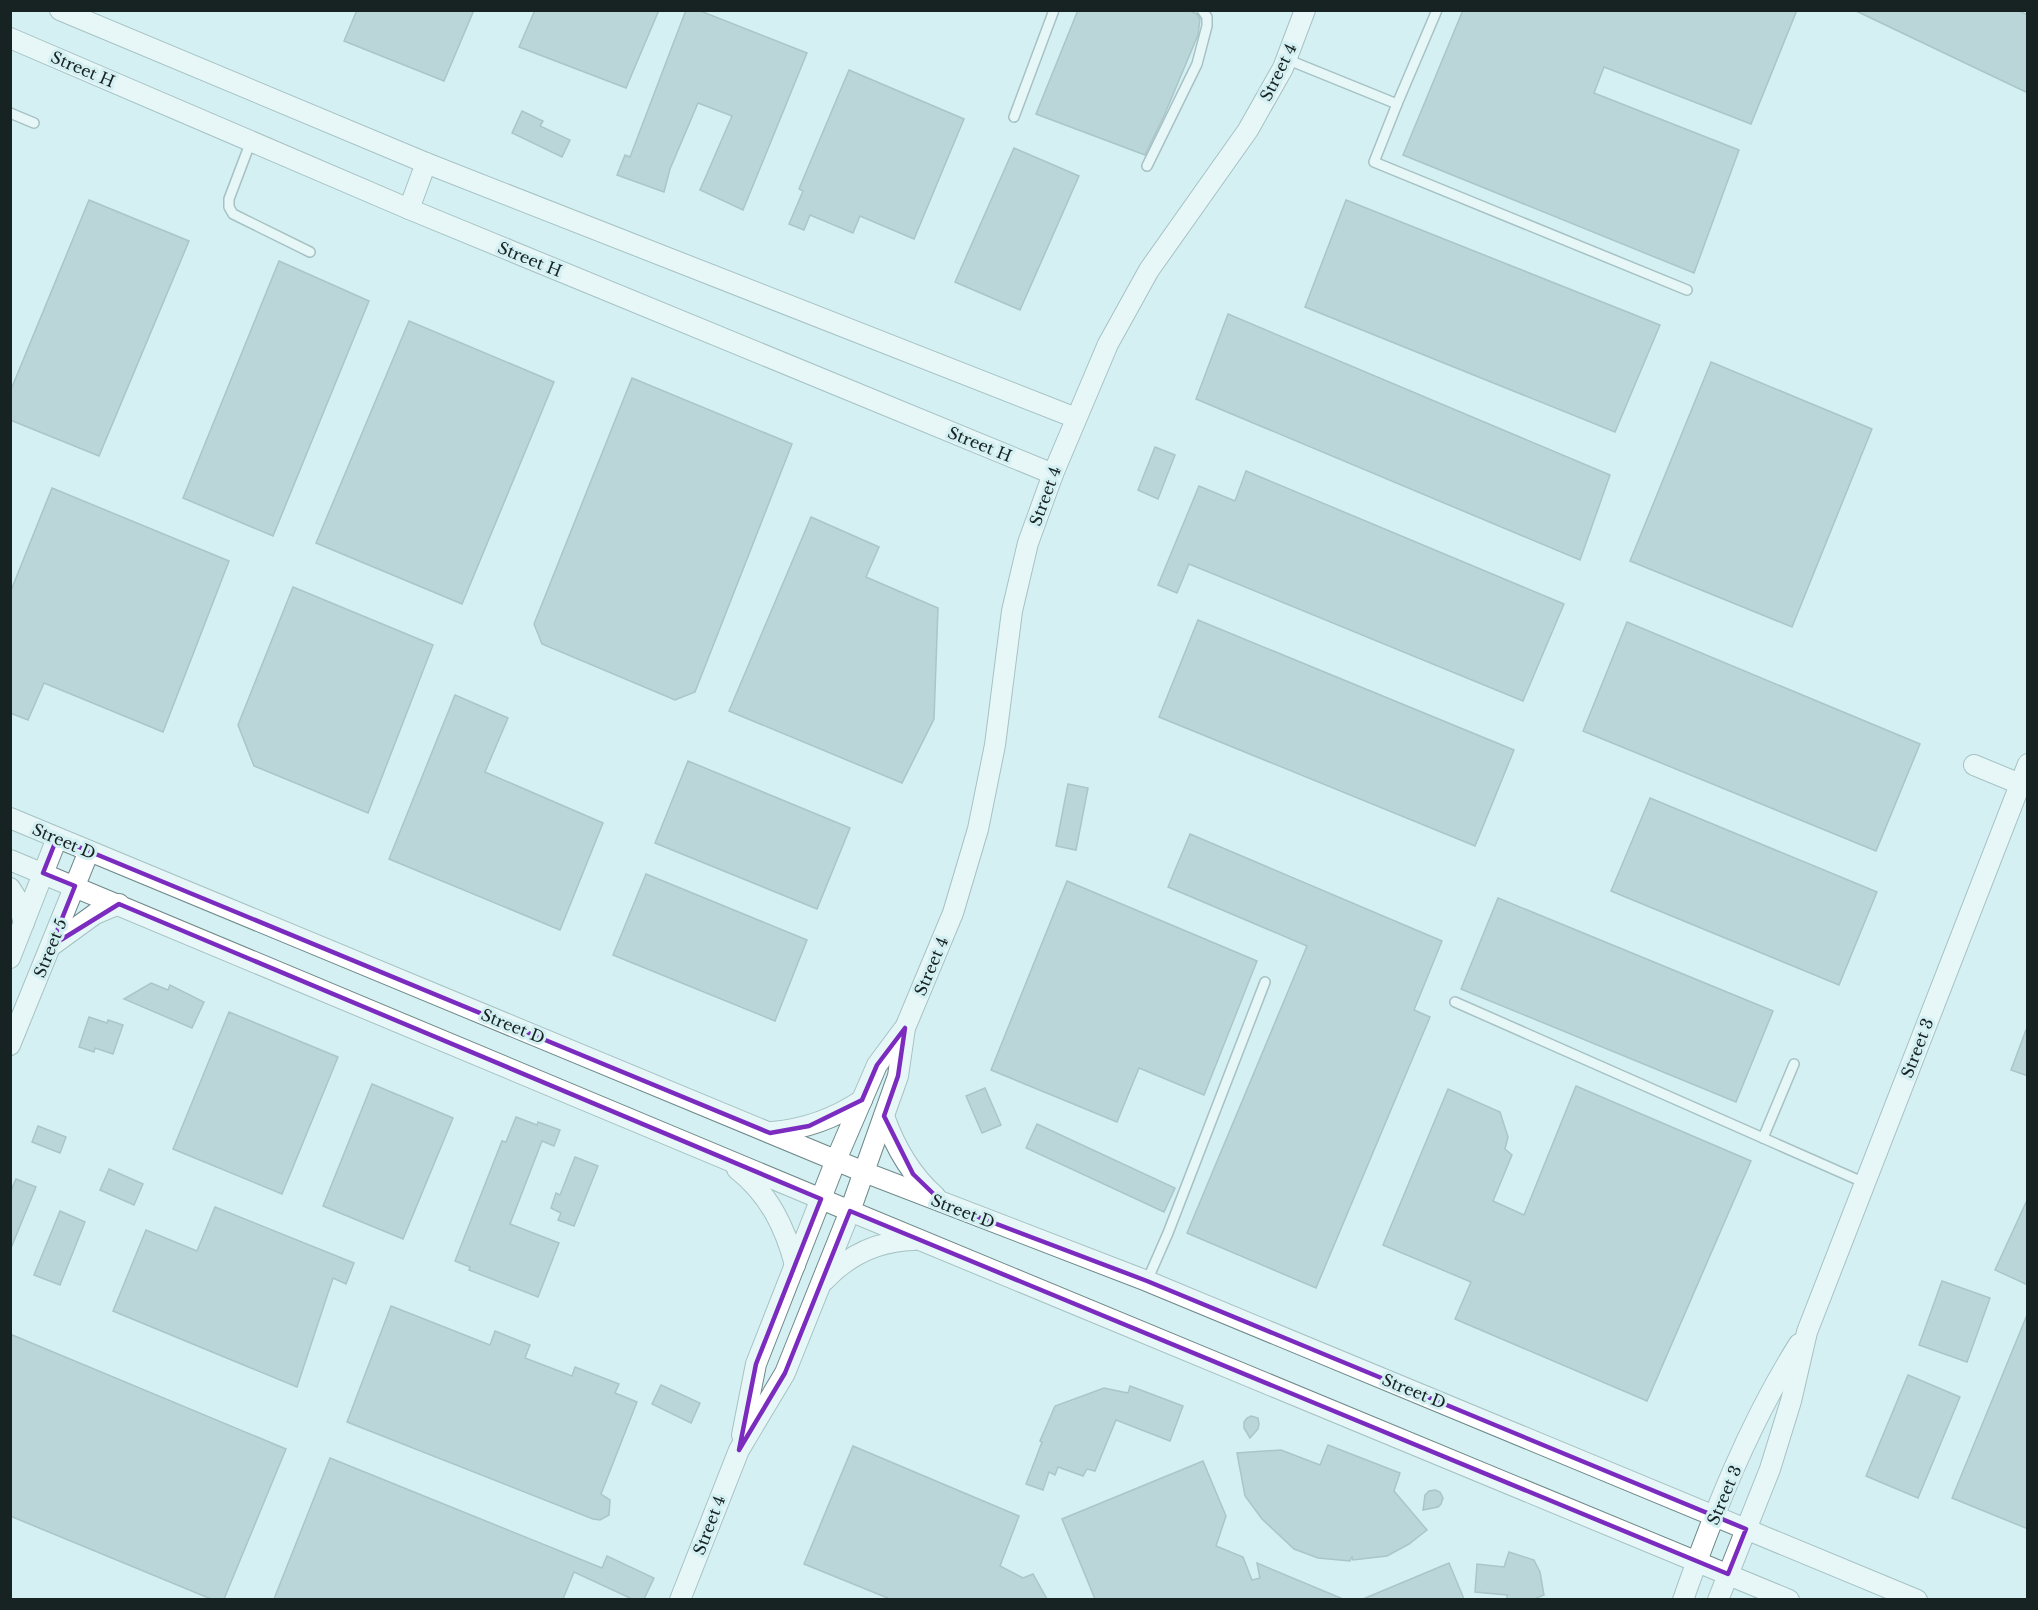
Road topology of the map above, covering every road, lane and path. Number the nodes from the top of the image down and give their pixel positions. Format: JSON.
{"nodes":[{"id":1,"x":60,"y":10,"type":"edge"},
{"id":2,"x":1054,"y":10,"type":"edge"},
{"id":3,"x":1202,"y":10,"type":"edge"},
{"id":4,"x":1305,"y":10,"type":"edge"},
{"id":5,"x":1437,"y":10,"type":"edge"},
{"id":6,"x":10,"y":38,"type":"edge"},
{"id":7,"x":1286,"y":59,"type":"junction"},
{"id":8,"x":1397,"y":104,"type":"junction"},
{"id":9,"x":10,"y":113,"type":"edge"},
{"id":10,"x":1014,"y":117,"type":"dead end"},
{"id":11,"x":34,"y":123,"type":"dead end"},
{"id":12,"x":251,"y":141,"type":"junction"},
{"id":13,"x":426,"y":163,"type":"junction"},
{"id":14,"x":1147,"y":166,"type":"dead end"},
{"id":15,"x":409,"y":209,"type":"junction"},
{"id":16,"x":310,"y":252,"type":"dead end"},
{"id":17,"x":1687,"y":290,"type":"dead end"},
{"id":18,"x":1076,"y":418,"type":"junction"},
{"id":19,"x":1053,"y":474,"type":"junction"},
{"id":20,"x":2028,"y":764,"type":"edge"},
{"id":21,"x":1974,"y":765,"type":"dead end"},
{"id":22,"x":2020,"y":784,"type":"junction"},
{"id":23,"x":10,"y":818,"type":"edge"},
{"id":24,"x":57,"y":838,"type":"junction"},
{"id":25,"x":89,"y":851,"type":"junction"},
{"id":26,"x":10,"y":860,"type":"edge"},
{"id":27,"x":43,"y":873,"type":"junction"},
{"id":28,"x":75,"y":886,"type":"junction"},
{"id":29,"x":10,"y":888,"type":"edge"},
{"id":30,"x":119,"y":904,"type":"junction"},
{"id":31,"x":24,"y":923,"type":"junction"},
{"id":32,"x":51,"y":946,"type":"junction"},
{"id":33,"x":10,"y":958,"type":"edge"},
{"id":34,"x":1265,"y":982,"type":"dead end"},
{"id":35,"x":1455,"y":1002,"type":"dead end"},
{"id":36,"x":905,"y":1028,"type":"junction"},
{"id":37,"x":10,"y":1045,"type":"edge"},
{"id":38,"x":1794,"y":1064,"type":"dead end"},
{"id":39,"x":862,"y":1100,"type":"junction"},
{"id":40,"x":884,"y":1116,"type":"junction"},
{"id":41,"x":770,"y":1133,"type":"junction"},
{"id":42,"x":1763,"y":1138,"type":"junction"},
{"id":43,"x":723,"y":1158,"type":"junction"},
{"id":44,"x":836,"y":1160,"type":"junction"},
{"id":45,"x":864,"y":1172,"type":"junction"},
{"id":46,"x":1865,"y":1183,"type":"junction"},
{"id":47,"x":821,"y":1199,"type":"junction"},
{"id":48,"x":944,"y":1204,"type":"junction"},
{"id":49,"x":850,"y":1211,"type":"junction"},
{"id":50,"x":920,"y":1240,"type":"junction"},
{"id":51,"x":795,"y":1265,"type":"junction"},
{"id":52,"x":1147,"y":1281,"type":"junction"},
{"id":53,"x":820,"y":1285,"type":"junction"},
{"id":54,"x":1807,"y":1332,"type":"junction"},
{"id":55,"x":739,"y":1450,"type":"junction"},
{"id":56,"x":1715,"y":1516,"type":"junction"},
{"id":57,"x":1746,"y":1529,"type":"junction"},
{"id":58,"x":1696,"y":1561,"type":"junction"},
{"id":59,"x":1728,"y":1574,"type":"junction"},
{"id":60,"x":680,"y":1599,"type":"edge"},
{"id":61,"x":1683,"y":1599,"type":"edge"},
{"id":62,"x":1718,"y":1599,"type":"edge"},
{"id":63,"x":1789,"y":1599,"type":"edge"},
{"id":64,"x":1917,"y":1599,"type":"edge"}],
"edges":[{"from":1,"to":13,"type":"street"},
{"from":2,"to":10,"type":"lane"},
{"from":3,"to":14,"type":"lane"},
{"from":4,"to":7,"type":"street","name":"Street 4"},
{"from":5,"to":8,"type":"lane"},
{"from":6,"to":12,"type":"street","name":"Street H"},
{"from":7,"to":8,"type":"lane"},
{"from":7,"to":18,"type":"street","name":"Street 4"},
{"from":8,"to":17,"type":"lane"},
{"from":9,"to":11,"type":"lane"},
{"from":12,"to":15,"type":"street","name":"Street H"},
{"from":12,"to":16,"type":"lane"},
{"from":13,"to":15,"type":"street"},
{"from":13,"to":18,"type":"street"},
{"from":15,"to":19,"type":"street","name":"Street H"},
{"from":18,"to":19,"type":"street","name":"Street 4"},
{"from":19,"to":36,"type":"street","name":"Street 4"},
{"from":20,"to":22,"type":"street","name":"Street 3"},
{"from":21,"to":22,"type":"street"},
{"from":22,"to":46,"type":"street","name":"Street 3"},
{"from":23,"to":24,"type":"street","name":"Street D"},
{"from":24,"to":25,"type":"street","name":"Street D"},
{"from":24,"to":27,"type":"street","name":"Street 5"},
{"from":25,"to":28,"type":"street","name":"Street 5"},
{"from":25,"to":41,"type":"street","name":"Street D"},
{"from":26,"to":27,"type":"street"},
{"from":27,"to":28,"type":"street"},
{"from":27,"to":31,"type":"street","name":"Street 5"},
{"from":28,"to":30,"type":"street"},
{"from":28,"to":32,"type":"street","name":"Street 5"},
{"from":29,"to":31,"type":"street"},
{"from":30,"to":32,"type":"street"},
{"from":30,"to":43,"type":"street"},
{"from":31,"to":33,"type":"street","name":"Street 5"},
{"from":32,"to":37,"type":"street","name":"Street 5"},
{"from":34,"to":52,"type":"lane"},
{"from":35,"to":42,"type":"lane"},
{"from":36,"to":39,"type":"street","name":"Street 4"},
{"from":36,"to":40,"type":"street","name":"Street 4"},
{"from":38,"to":42,"type":"lane"},
{"from":39,"to":41,"type":"street"},
{"from":39,"to":44,"type":"street","name":"Street 4"},
{"from":40,"to":45,"type":"street","name":"Street 4"},
{"from":40,"to":48,"type":"street"},
{"from":41,"to":44,"type":"street","name":"Street D"},
{"from":42,"to":46,"type":"lane"},
{"from":43,"to":47,"type":"street"},
{"from":43,"to":51,"type":"street"},
{"from":44,"to":45,"type":"street","name":"Street D"},
{"from":44,"to":47,"type":"street","name":"Street 4"},
{"from":45,"to":48,"type":"street","name":"Street D"},
{"from":45,"to":49,"type":"street","name":"Street 4"},
{"from":46,"to":54,"type":"street","name":"Street 3"},
{"from":47,"to":49,"type":"street"},
{"from":47,"to":51,"type":"street","name":"Street 4"},
{"from":48,"to":52,"type":"street","name":"Street D"},
{"from":49,"to":50,"type":"street"},
{"from":49,"to":53,"type":"street","name":"Street 4"},
{"from":50,"to":53,"type":"street"},
{"from":50,"to":58,"type":"street"},
{"from":51,"to":55,"type":"street","name":"Street 4"},
{"from":52,"to":56,"type":"street","name":"Street D"},
{"from":53,"to":55,"type":"street","name":"Street 4"},
{"from":54,"to":56,"type":"street","name":"Street 3"},
{"from":54,"to":57,"type":"street","name":"Street 3"},
{"from":55,"to":60,"type":"street","name":"Street 4"},
{"from":56,"to":57,"type":"street","name":"Street D"},
{"from":56,"to":58,"type":"street","name":"Street 3"},
{"from":57,"to":59,"type":"street","name":"Street 3"},
{"from":57,"to":64,"type":"street","name":"Street D"},
{"from":58,"to":59,"type":"street"},
{"from":58,"to":61,"type":"street","name":"Street 3"},
{"from":59,"to":62,"type":"street","name":"Street 3"},
{"from":59,"to":63,"type":"street"}]}
